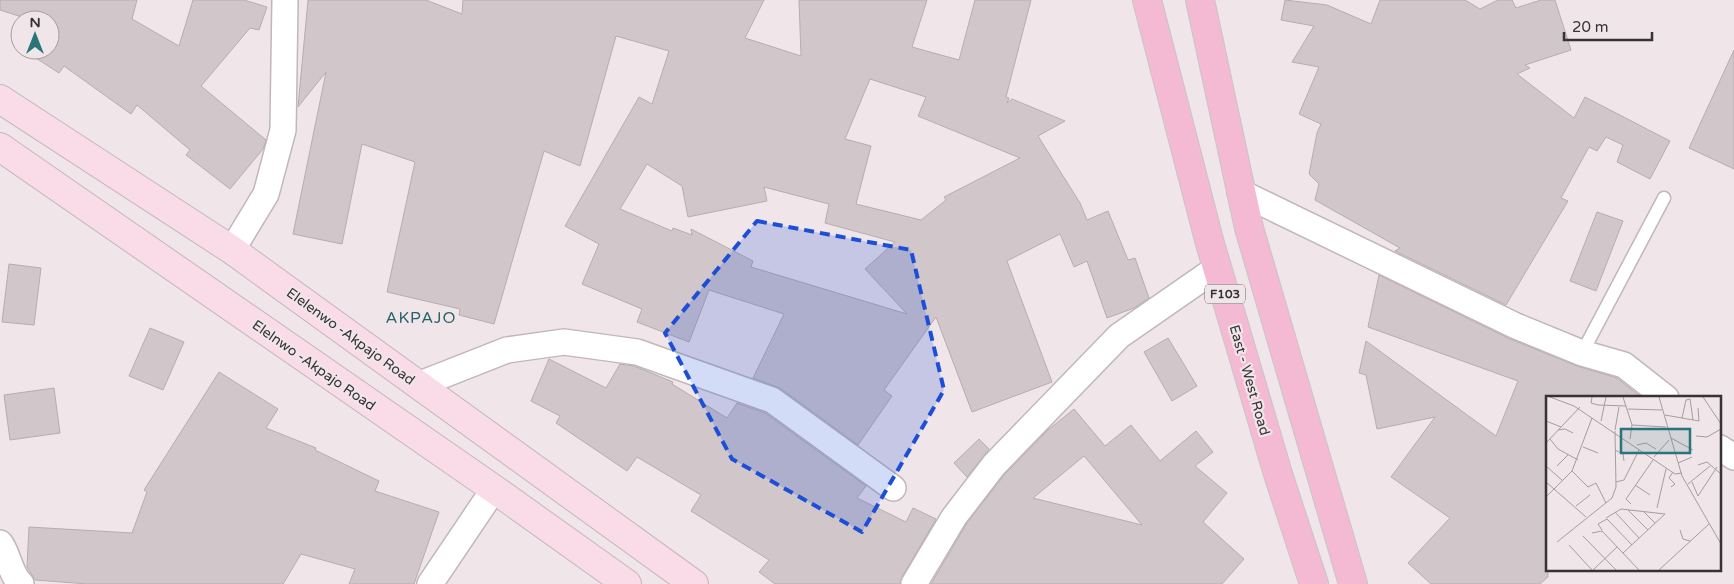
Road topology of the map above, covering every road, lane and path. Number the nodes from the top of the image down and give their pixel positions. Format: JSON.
{"nodes":[{"id":1,"x":285,"y":0,"type":"edge"},
{"id":2,"x":1147,"y":0,"type":"edge"},
{"id":3,"x":1200,"y":0,"type":"edge"},
{"id":4,"x":0,"y":99,"type":"edge"},
{"id":5,"x":0,"y":147,"type":"edge"},
{"id":6,"x":1240,"y":192,"type":"junction"},
{"id":7,"x":1664,"y":198,"type":"dead end"},
{"id":8,"x":232,"y":250,"type":"junction"},
{"id":9,"x":1217,"y":268,"type":"junction"},
{"id":10,"x":1582,"y":353,"type":"junction"},
{"id":11,"x":418,"y":385,"type":"junction"},
{"id":12,"x":1663,"y":396,"type":"edge"},
{"id":13,"x":1722,"y":449,"type":"edge"},
{"id":14,"x":1734,"y":457,"type":"edge"},
{"id":15,"x":893,"y":488,"type":"dead end"},
{"id":16,"x":494,"y":489,"type":"junction"},
{"id":17,"x":0,"y":543,"type":"edge"},
{"id":18,"x":21,"y":584,"type":"edge"},
{"id":19,"x":430,"y":584,"type":"edge"},
{"id":20,"x":627,"y":584,"type":"edge"},
{"id":21,"x":694,"y":584,"type":"edge"},
{"id":22,"x":914,"y":584,"type":"edge"},
{"id":23,"x":1314,"y":584,"type":"edge"},
{"id":24,"x":1353,"y":584,"type":"edge"}],
"edges":[{"from":1,"to":8,"type":"street"},
{"from":2,"to":9,"type":"main road","name":"East - West Road","number":"F103"},
{"from":3,"to":6,"type":"main road","number":"F103"},
{"from":4,"to":8,"type":"main road","name":"Elelenwo -Akpajo Road"},
{"from":5,"to":16,"type":"main road","name":"Elelnwo -Akpajo Road"},
{"from":6,"to":10,"type":"street"},
{"from":6,"to":24,"type":"main road","number":"F103"},
{"from":7,"to":10,"type":"lane"},
{"from":8,"to":11,"type":"main road","name":"Elelenwo -Akpajo Road"},
{"from":9,"to":22,"type":"street"},
{"from":9,"to":23,"type":"main road","name":"East - West Road","number":"F103"},
{"from":10,"to":12,"type":"street"},
{"from":11,"to":15,"type":"street"},
{"from":11,"to":21,"type":"main road","name":"Elelenwo -Akpajo Road"},
{"from":13,"to":14,"type":"street"},
{"from":16,"to":19,"type":"street"},
{"from":16,"to":20,"type":"main road","name":"Elelnwo -Akpajo Road"},
{"from":17,"to":18,"type":"street"}]}
